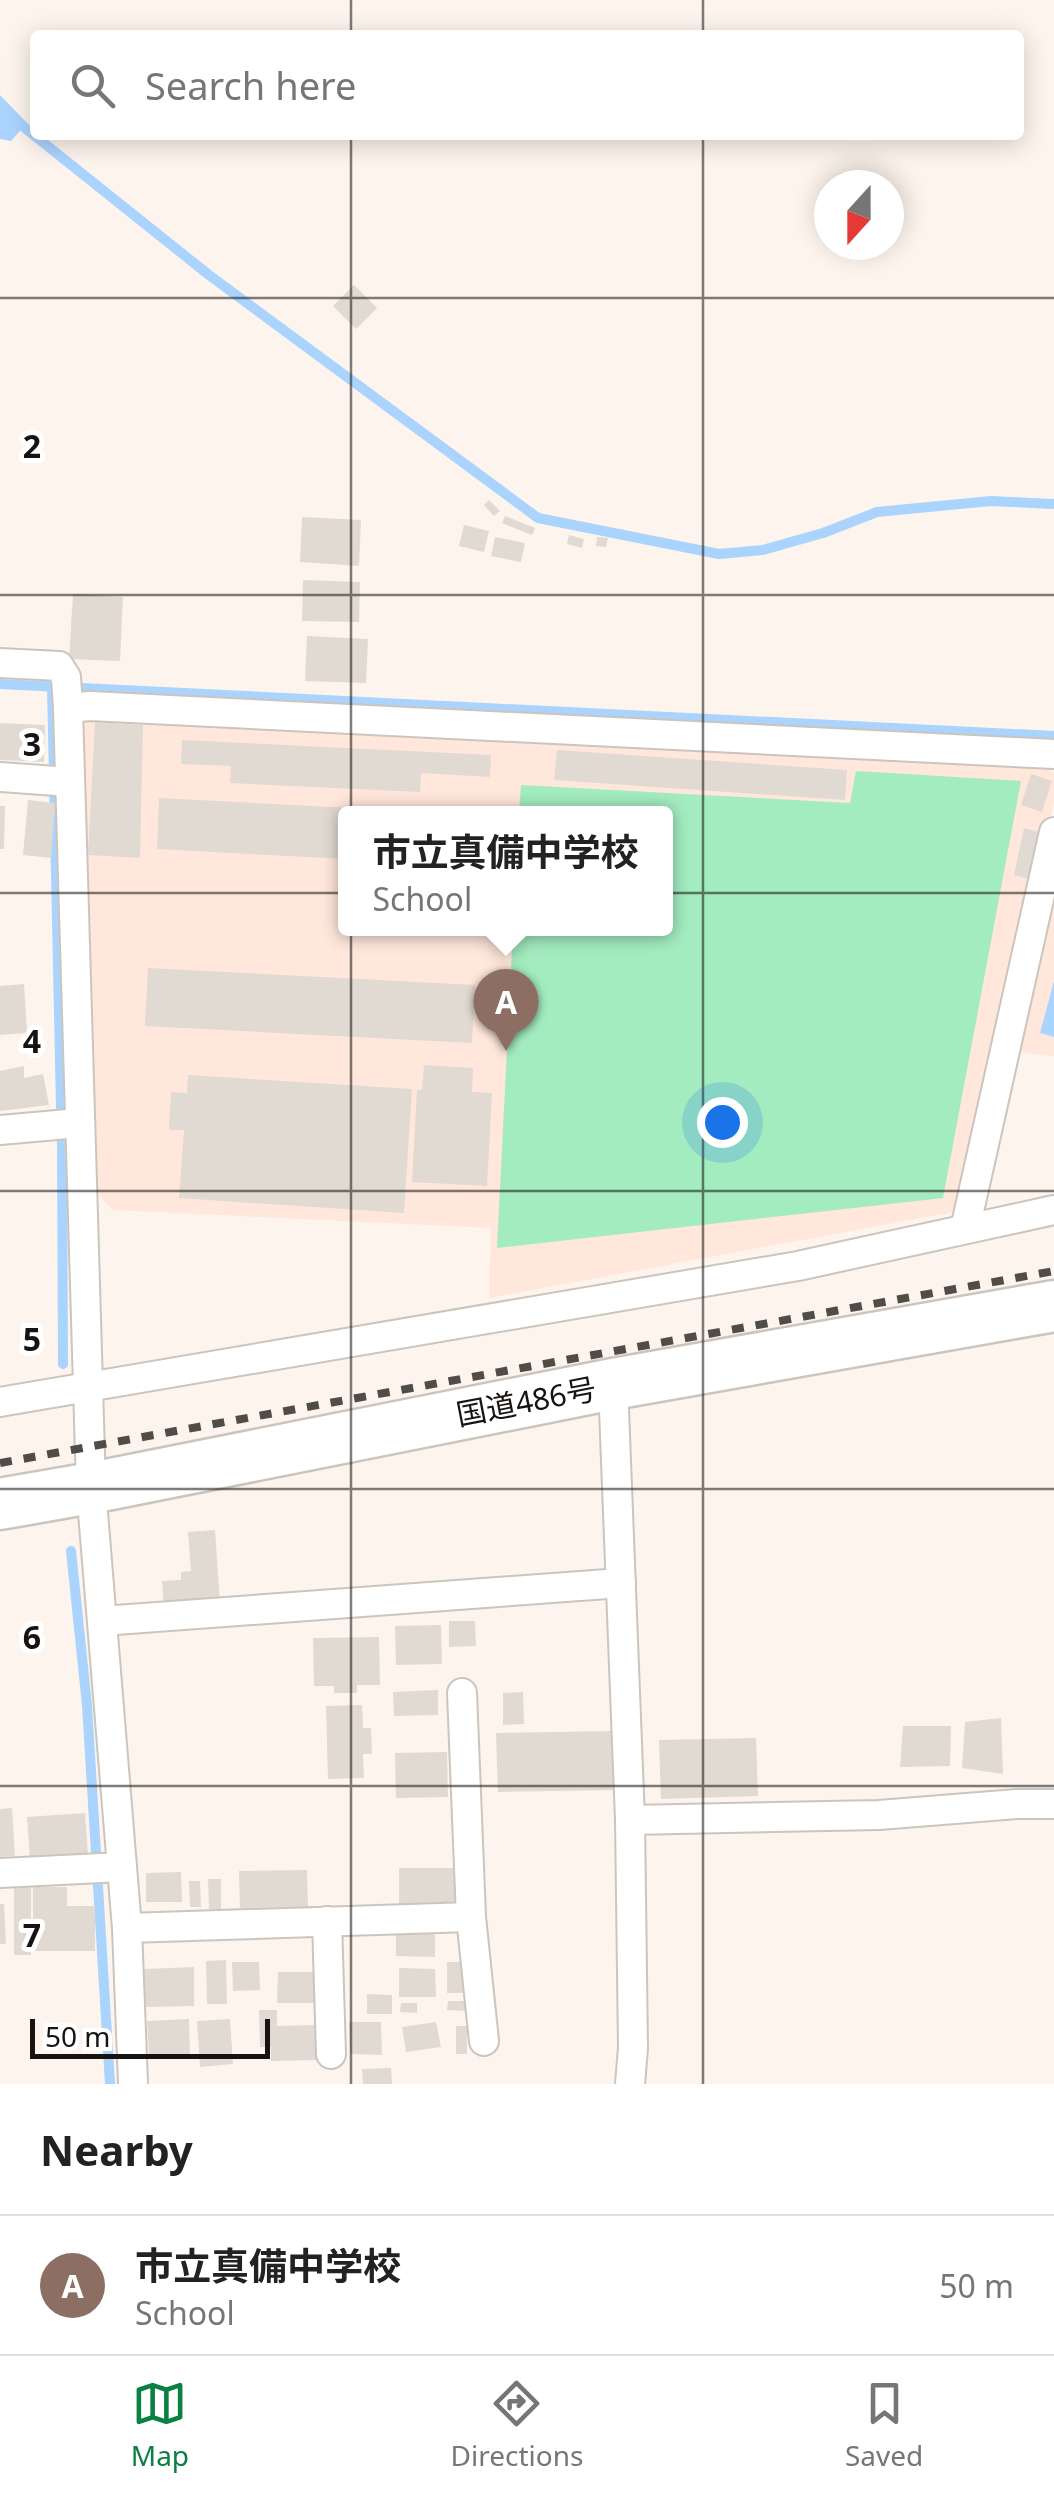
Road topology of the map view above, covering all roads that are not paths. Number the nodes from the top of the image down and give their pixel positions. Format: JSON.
{"nodes":[{"id":1,"x":0,"y":663,"type":"edge"},
{"id":2,"x":67,"y":695,"type":"junction"},
{"id":3,"x":1054,"y":754,"type":"edge"},
{"id":4,"x":0,"y":778,"type":"edge"},
{"id":5,"x":59,"y":781,"type":"junction"},
{"id":6,"x":1054,"y":832,"type":"edge"},
{"id":7,"x":79,"y":1123,"type":"junction"},
{"id":8,"x":0,"y":1130,"type":"edge"},
{"id":9,"x":1054,"y":1210,"type":"edge"},
{"id":10,"x":965,"y":1228,"type":"junction"},
{"id":11,"x":1054,"y":1306,"type":"edge"},
{"id":12,"x":613,"y":1384,"type":"junction"},
{"id":13,"x":88,"y":1386,"type":"junction"},
{"id":14,"x":0,"y":1402,"type":"edge"},
{"id":15,"x":91,"y":1488,"type":"junction"},
{"id":16,"x":0,"y":1504,"type":"edge"},
{"id":17,"x":621,"y":1582,"type":"junction"},
{"id":18,"x":102,"y":1621,"type":"junction"},
{"id":19,"x":462,"y":1693,"type":"dead end"},
{"id":20,"x":1054,"y":1804,"type":"edge"},
{"id":21,"x":630,"y":1820,"type":"junction"},
{"id":22,"x":106,"y":1867,"type":"junction"},
{"id":23,"x":0,"y":1873,"type":"edge"},
{"id":24,"x":471,"y":1917,"type":"junction"},
{"id":25,"x":327,"y":1922,"type":"junction"},
{"id":26,"x":126,"y":1928,"type":"junction"},
{"id":27,"x":484,"y":2040,"type":"dead end"},
{"id":28,"x":331,"y":2054,"type":"dead end"},
{"id":29,"x":133,"y":2084,"type":"edge"},
{"id":30,"x":630,"y":2084,"type":"edge"}],
"edges":[{"from":1,"to":2,"type":"street"},
{"from":2,"to":3,"type":"street"},
{"from":2,"to":5,"type":"street"},
{"from":4,"to":5,"type":"street"},
{"from":5,"to":7,"type":"street"},
{"from":6,"to":10,"type":"street"},
{"from":7,"to":8,"type":"street"},
{"from":7,"to":13,"type":"street"},
{"from":9,"to":10,"type":"street"},
{"from":10,"to":13,"type":"street"},
{"from":11,"to":12,"type":"highway","name":"国道486号"},
{"from":12,"to":15,"type":"highway","name":"国道486号"},
{"from":12,"to":17,"type":"street"},
{"from":13,"to":14,"type":"street"},
{"from":13,"to":15,"type":"street"},
{"from":15,"to":16,"type":"highway","name":"国道486号"},
{"from":15,"to":18,"type":"street"},
{"from":17,"to":18,"type":"street"},
{"from":17,"to":21,"type":"street"},
{"from":18,"to":22,"type":"street"},
{"from":19,"to":24,"type":"street"},
{"from":20,"to":21,"type":"street"},
{"from":21,"to":30,"type":"street"},
{"from":22,"to":23,"type":"street"},
{"from":22,"to":26,"type":"street"},
{"from":24,"to":25,"type":"street"},
{"from":24,"to":27,"type":"street"},
{"from":25,"to":26,"type":"street"},
{"from":25,"to":28,"type":"street"},
{"from":26,"to":29,"type":"street"}]}
